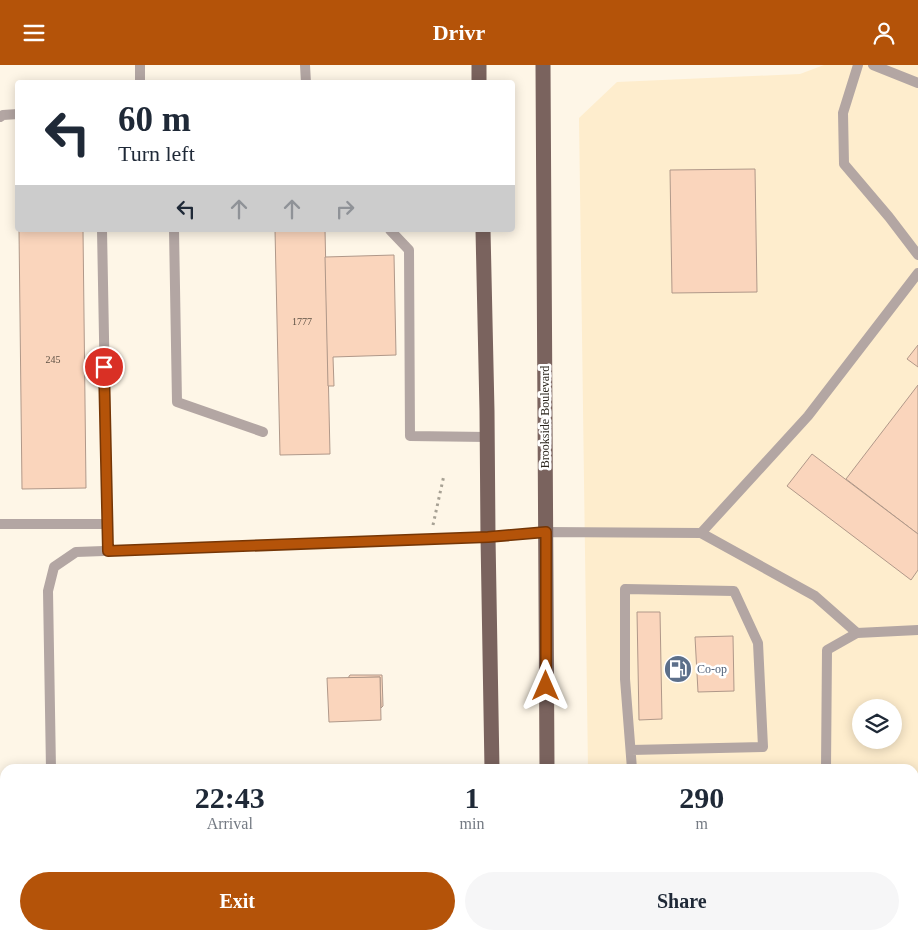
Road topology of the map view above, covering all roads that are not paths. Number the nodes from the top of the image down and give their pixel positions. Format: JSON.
{"nodes":[{"id":1,"x":140,"y":65,"type":"edge"},
{"id":2,"x":305,"y":65,"type":"edge"},
{"id":3,"x":479,"y":65,"type":"edge"},
{"id":4,"x":542,"y":65,"type":"edge"},
{"id":5,"x":858,"y":65,"type":"edge"},
{"id":6,"x":873,"y":65,"type":"edge"},
{"id":7,"x":140,"y":80,"type":"edge"},
{"id":8,"x":306,"y":80,"type":"edge"},
{"id":9,"x":479,"y":80,"type":"edge"},
{"id":10,"x":918,"y":83,"type":"edge"},
{"id":11,"x":15,"y":114,"type":"edge"},
{"id":12,"x":0,"y":117,"type":"edge"},
{"id":13,"x":102,"y":232,"type":"edge"},
{"id":14,"x":174,"y":232,"type":"edge"},
{"id":15,"x":392,"y":232,"type":"edge"},
{"id":16,"x":483,"y":232,"type":"edge"},
{"id":17,"x":918,"y":255,"type":"edge"},
{"id":18,"x":918,"y":273,"type":"edge"},
{"id":19,"x":263,"y":432,"type":"dead end"},
{"id":20,"x":487,"y":437,"type":"junction"},
{"id":21,"x":0,"y":524,"type":"edge"},
{"id":22,"x":107,"y":524,"type":"junction"},
{"id":23,"x":546,"y":532,"type":"junction"},
{"id":24,"x":701,"y":533,"type":"junction"},
{"id":25,"x":488,"y":537,"type":"junction"},
{"id":26,"x":108,"y":551,"type":"junction"},
{"id":27,"x":918,"y":630,"type":"edge"},
{"id":28,"x":857,"y":633,"type":"junction"},
{"id":29,"x":630,"y":750,"type":"junction"},
{"id":30,"x":51,"y":764,"type":"edge"},
{"id":31,"x":492,"y":764,"type":"edge"},
{"id":32,"x":547,"y":764,"type":"edge"},
{"id":33,"x":631,"y":764,"type":"edge"},
{"id":34,"x":826,"y":764,"type":"edge"}],
"edges":[{"from":1,"to":7,"type":"lane"},
{"from":2,"to":8,"type":"lane"},
{"from":3,"to":9,"type":"main road"},
{"from":4,"to":23,"type":"main road","name":"Brookside Boulevard"},
{"from":5,"to":17,"type":"lane"},
{"from":6,"to":10,"type":"lane"},
{"from":11,"to":12,"type":"lane"},
{"from":13,"to":22,"type":"lane"},
{"from":14,"to":19,"type":"lane"},
{"from":15,"to":20,"type":"lane"},
{"from":16,"to":20,"type":"main road"},
{"from":18,"to":24,"type":"lane"},
{"from":20,"to":25,"type":"main road"},
{"from":21,"to":22,"type":"lane"},
{"from":22,"to":26,"type":"lane"},
{"from":23,"to":24,"type":"lane"},
{"from":23,"to":25,"type":"lane"},
{"from":23,"to":32,"type":"main road","name":"Brookside Boulevard"},
{"from":24,"to":28,"type":"lane"},
{"from":25,"to":26,"type":"lane"},
{"from":25,"to":31,"type":"main road"},
{"from":26,"to":30,"type":"lane"},
{"from":27,"to":28,"type":"lane"},
{"from":28,"to":34,"type":"lane"},
{"from":29,"to":29,"type":"lane"},
{"from":29,"to":33,"type":"lane"}]}
